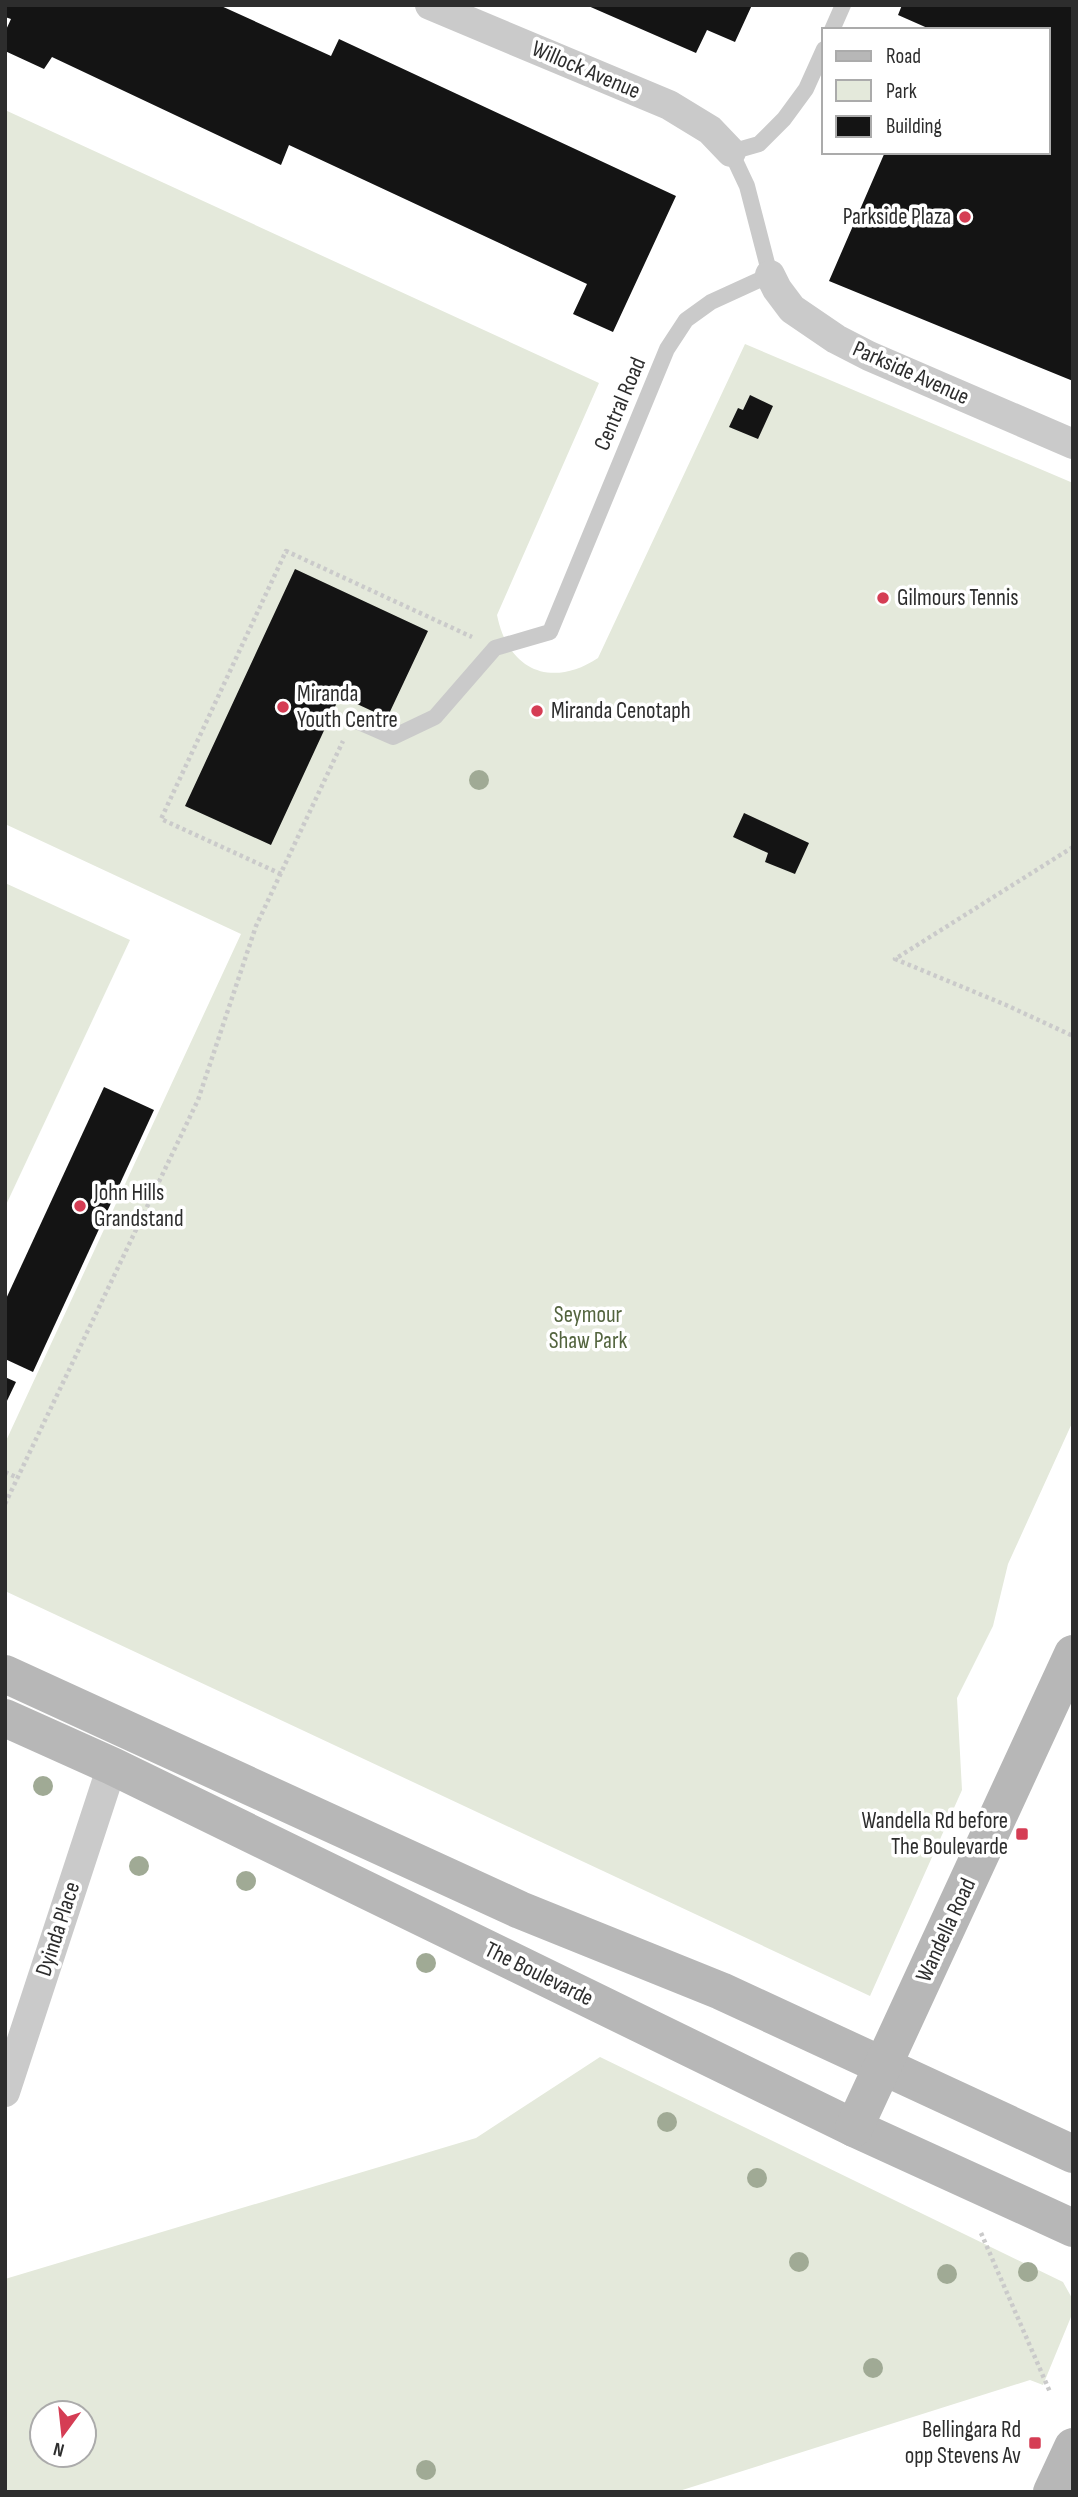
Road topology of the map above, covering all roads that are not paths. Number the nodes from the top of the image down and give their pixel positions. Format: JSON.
{"nodes":[{"id":1,"x":430,"y":5,"type":"edge"},
{"id":2,"x":843,"y":5,"type":"edge"},
{"id":3,"x":833,"y":28,"type":"edge"},
{"id":4,"x":822,"y":53,"type":"edge"},
{"id":5,"x":731,"y":152,"type":"junction"},
{"id":6,"x":770,"y":275,"type":"junction"},
{"id":7,"x":1073,"y":444,"type":"edge"},
{"id":8,"x":354,"y":720,"type":"road end"},
{"id":9,"x":1073,"y":1654,"type":"edge"},
{"id":10,"x":5,"y":1674,"type":"edge"},
{"id":11,"x":5,"y":1718,"type":"edge"},
{"id":12,"x":112,"y":1766,"type":"junction"},
{"id":13,"x":884,"y":2066,"type":"junction"},
{"id":14,"x":5,"y":2092,"type":"edge"},
{"id":15,"x":854,"y":2128,"type":"junction"},
{"id":16,"x":1073,"y":2154,"type":"edge"},
{"id":17,"x":1073,"y":2228,"type":"edge"},
{"id":18,"x":1073,"y":2447,"type":"edge"},
{"id":19,"x":1052,"y":2492,"type":"edge"}],
"edges":[{"from":1,"to":5,"type":"street","name":"Willock Avenue"},
{"from":2,"to":3,"type":"lane"},
{"from":4,"to":5,"type":"lane"},
{"from":5,"to":6,"type":"lane"},
{"from":6,"to":7,"type":"street","name":"Parkside Avenue"},
{"from":6,"to":8,"type":"lane","name":"Central Road"},
{"from":9,"to":13,"type":"main road","name":"Wandella Road"},
{"from":10,"to":13,"type":"main road"},
{"from":11,"to":12,"type":"main road","name":"The Boulevarde"},
{"from":12,"to":14,"type":"street","name":"Dyinda Place"},
{"from":12,"to":15,"type":"main road","name":"The Boulevarde"},
{"from":13,"to":15,"type":"main road","name":"Wandella Road"},
{"from":13,"to":16,"type":"main road"},
{"from":15,"to":17,"type":"main road","name":"The Boulevarde"},
{"from":18,"to":19,"type":"main road"}]}
